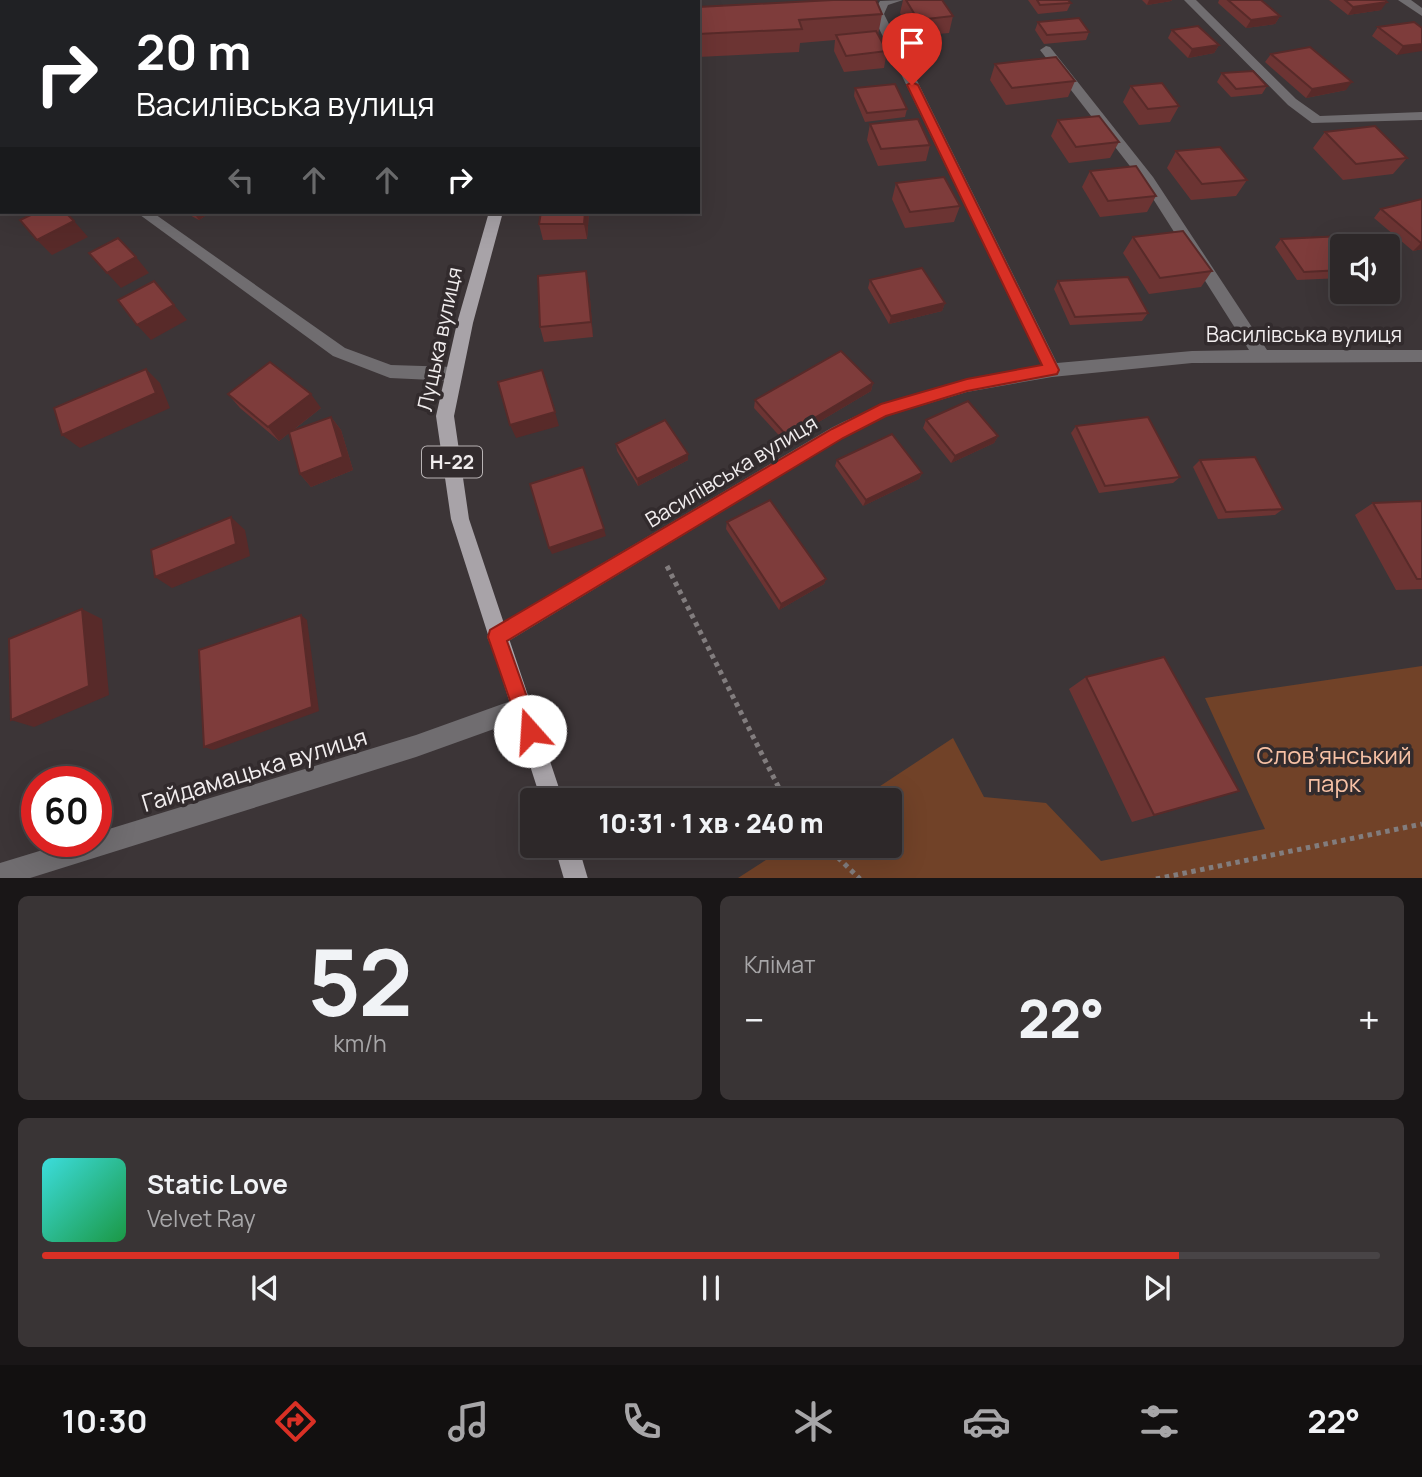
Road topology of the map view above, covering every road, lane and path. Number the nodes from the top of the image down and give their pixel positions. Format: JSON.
{"nodes":[{"id":1,"x":897,"y":0,"type":"edge"},
{"id":2,"x":1190,"y":0,"type":"edge"},
{"id":3,"x":1405,"y":0,"type":"edge"},
{"id":4,"x":1422,"y":13,"type":"edge"},
{"id":5,"x":1046,"y":50,"type":"dead end"},
{"id":6,"x":1422,"y":117,"type":"edge"},
{"id":7,"x":146,"y":214,"type":"edge"},
{"id":8,"x":495,"y":214,"type":"edge"},
{"id":9,"x":1261,"y":355,"type":"junction"},
{"id":10,"x":1422,"y":356,"type":"edge"},
{"id":11,"x":1052,"y":370,"type":"junction"},
{"id":12,"x":454,"y":374,"type":"junction"},
{"id":13,"x":655,"y":543,"type":"junction"},
{"id":14,"x":497,"y":637,"type":"junction"},
{"id":15,"x":522,"y":708,"type":"junction"},
{"id":16,"x":548,"y":788,"type":"edge"},
{"id":17,"x":779,"y":788,"type":"edge"},
{"id":18,"x":1422,"y":824,"type":"edge"},
{"id":19,"x":570,"y":858,"type":"edge"},
{"id":20,"x":839,"y":858,"type":"edge"},
{"id":21,"x":0,"y":875,"type":"edge"},
{"id":22,"x":576,"y":878,"type":"edge"},
{"id":23,"x":860,"y":878,"type":"edge"},
{"id":24,"x":1156,"y":878,"type":"edge"}],
"edges":[{"from":1,"to":11,"type":"street"},
{"from":2,"to":6,"type":"street"},
{"from":3,"to":4,"type":"street"},
{"from":5,"to":9,"type":"street"},
{"from":7,"to":12,"type":"street"},
{"from":8,"to":12,"type":"main road","name":"Луцька вулиця","number":"Н-22"},
{"from":9,"to":10,"type":"street","name":"Василівська вулиця"},
{"from":9,"to":11,"type":"street","name":"Василівська вулиця"},
{"from":11,"to":13,"type":"street","name":"Василівська вулиця"},
{"from":12,"to":14,"type":"main road","name":"Луцька вулиця","number":"Н-22"},
{"from":13,"to":14,"type":"street","name":"Василівська вулиця"},
{"from":13,"to":17,"type":"path"},
{"from":14,"to":15,"type":"main road","name":"Луцька вулиця","number":"Н-22"},
{"from":15,"to":16,"type":"main road","name":"Луцька вулиця","number":"Н-22"},
{"from":15,"to":21,"type":"street","name":"Гайдамацька вулиця"},
{"from":18,"to":24,"type":"path"},
{"from":19,"to":22,"type":"main road"},
{"from":20,"to":23,"type":"path"}]}
